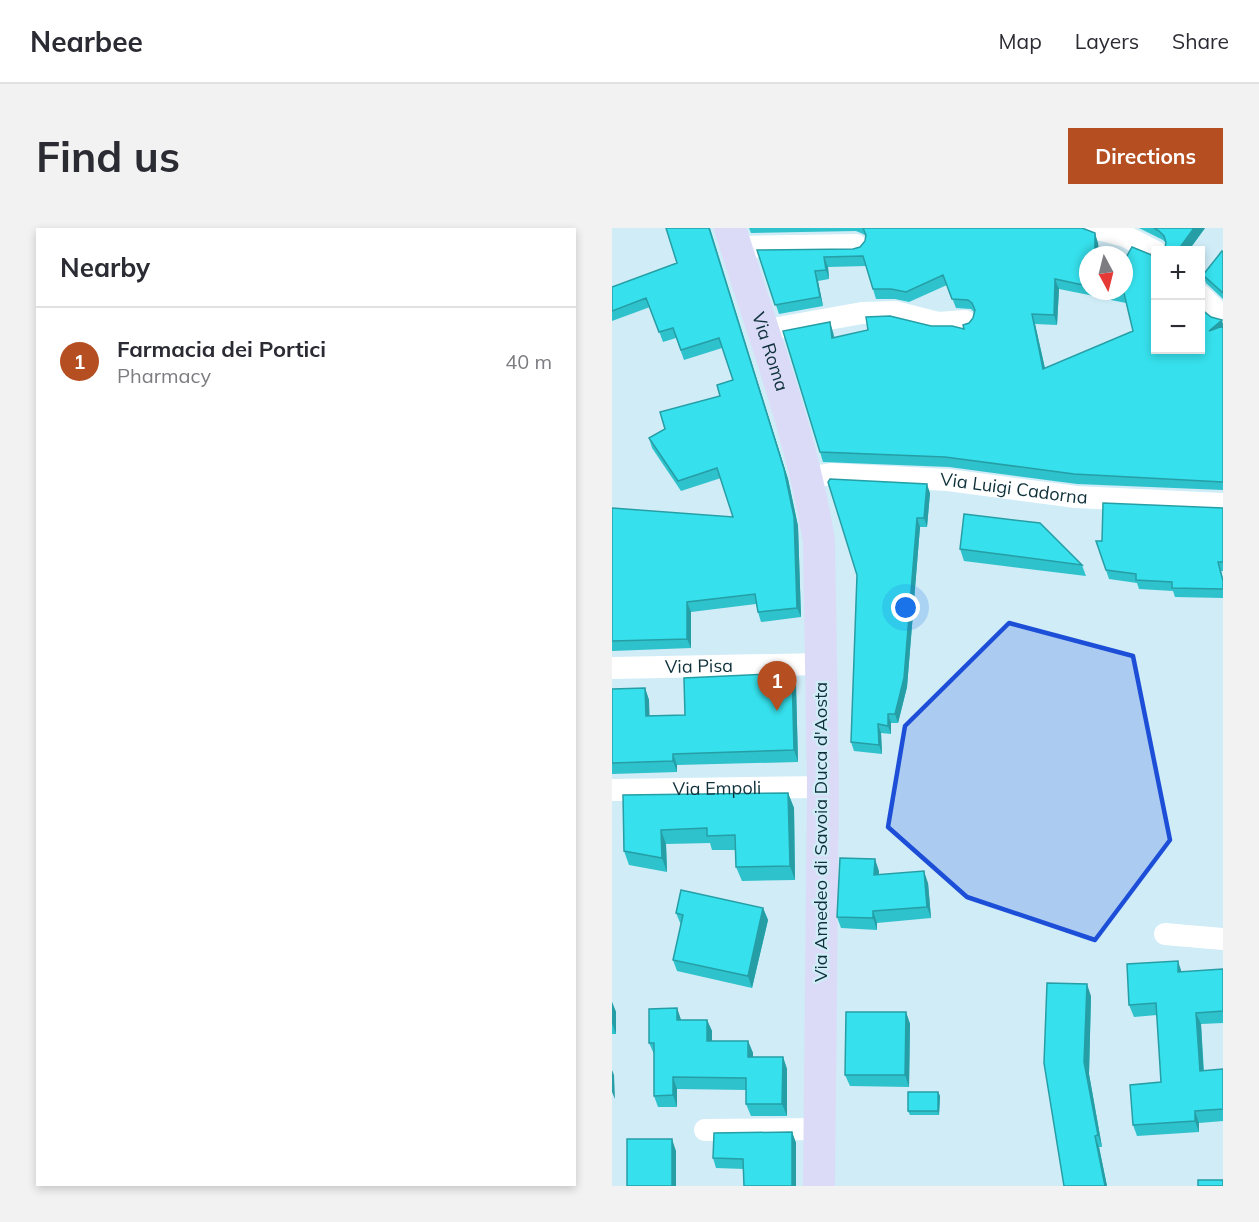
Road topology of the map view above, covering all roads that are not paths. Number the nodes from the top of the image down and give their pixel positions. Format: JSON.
{"nodes":[{"id":1,"x":1095,"y":228,"type":"edge"},
{"id":2,"x":733,"y":238,"type":"edge"},
{"id":3,"x":856,"y":245,"type":"dead end"},
{"id":4,"x":1151,"y":250,"type":"edge"},
{"id":5,"x":1205,"y":300,"type":"edge"},
{"id":6,"x":1223,"y":317,"type":"edge"},
{"id":7,"x":965,"y":321,"type":"dead end"},
{"id":8,"x":762,"y":331,"type":"junction"},
{"id":9,"x":807,"y":478,"type":"junction"},
{"id":10,"x":1223,"y":504,"type":"edge"},
{"id":11,"x":821,"y":664,"type":"junction"},
{"id":12,"x":612,"y":668,"type":"edge"},
{"id":13,"x":823,"y":787,"type":"junction"},
{"id":14,"x":612,"y":790,"type":"edge"},
{"id":15,"x":1165,"y":934,"type":"dead end"},
{"id":16,"x":1223,"y":939,"type":"edge"},
{"id":17,"x":820,"y":1129,"type":"junction"},
{"id":18,"x":705,"y":1130,"type":"dead end"},
{"id":19,"x":819,"y":1186,"type":"edge"}],
"edges":[{"from":1,"to":4,"type":"street"},
{"from":2,"to":3,"type":"street"},
{"from":2,"to":8,"type":"street","name":"Via Roma"},
{"from":5,"to":6,"type":"street"},
{"from":7,"to":8,"type":"street"},
{"from":8,"to":9,"type":"street","name":"Via Roma"},
{"from":9,"to":10,"type":"street","name":"Via Luigi Cadorna"},
{"from":9,"to":11,"type":"street","name":"Via Amedeo di Savoia Duca d'Aosta"},
{"from":11,"to":12,"type":"street","name":"Via Pisa"},
{"from":11,"to":13,"type":"street","name":"Via Amedeo di Savoia Duca d'Aosta"},
{"from":13,"to":14,"type":"street","name":"Via Empoli"},
{"from":13,"to":17,"type":"street","name":"Via Amedeo di Savoia Duca d'Aosta"},
{"from":15,"to":16,"type":"street"},
{"from":17,"to":18,"type":"street"},
{"from":17,"to":19,"type":"street","name":"Via Amedeo di Savoia Duca d'Aosta"}]}
